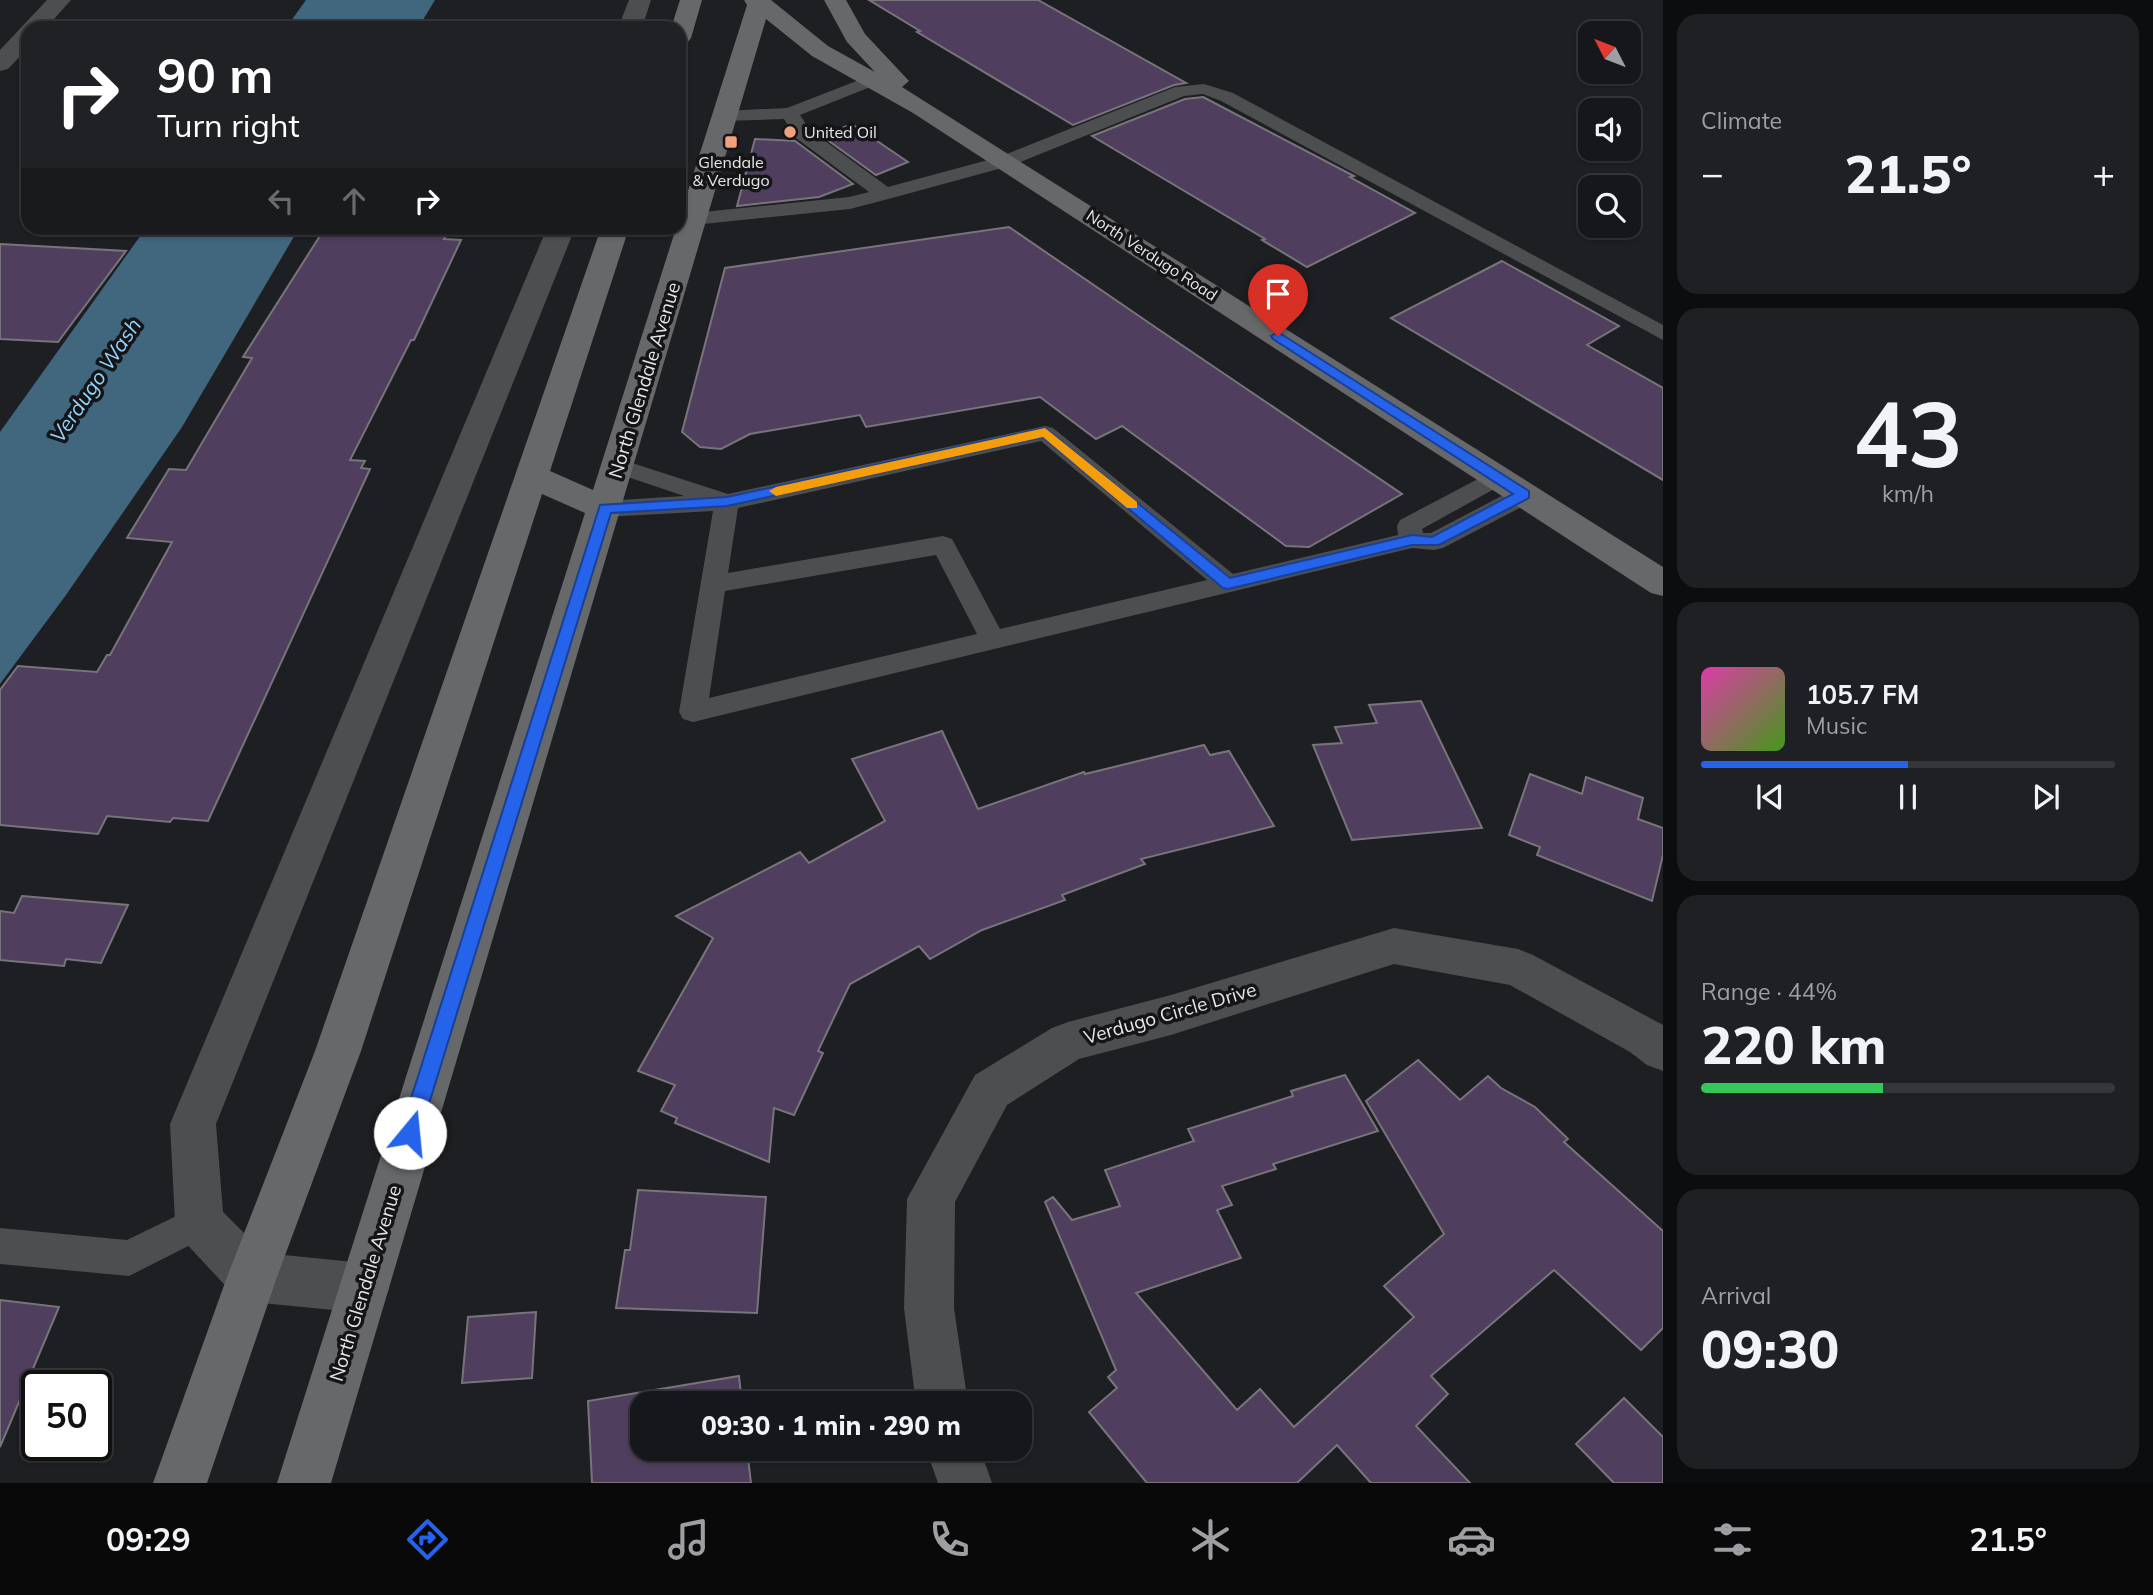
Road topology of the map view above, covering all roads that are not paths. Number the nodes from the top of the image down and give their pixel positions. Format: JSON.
{"nodes":[{"id":1,"x":60,"y":0,"type":"edge"},
{"id":2,"x":640,"y":0,"type":"edge"},
{"id":3,"x":691,"y":0,"type":"edge"},
{"id":4,"x":835,"y":0,"type":"edge"},
{"id":5,"x":758,"y":1,"type":"edge"},
{"id":6,"x":40,"y":21,"type":"edge"},
{"id":7,"x":632,"y":21,"type":"edge"},
{"id":8,"x":684,"y":21,"type":"edge"},
{"id":9,"x":21,"y":42,"type":"edge"},
{"id":10,"x":0,"y":64,"type":"edge"},
{"id":11,"x":872,"y":80,"type":"junction"},
{"id":12,"x":922,"y":108,"type":"junction"},
{"id":13,"x":790,"y":113,"type":"junction"},
{"id":14,"x":723,"y":116,"type":"junction"},
{"id":15,"x":1006,"y":161,"type":"junction"},
{"id":16,"x":885,"y":194,"type":"junction"},
{"id":17,"x":692,"y":219,"type":"junction"},
{"id":18,"x":558,"y":235,"type":"edge"},
{"id":19,"x":613,"y":235,"type":"edge"},
{"id":20,"x":1663,"y":334,"type":"edge"},
{"id":21,"x":618,"y":466,"type":"junction"},
{"id":22,"x":532,"y":475,"type":"junction"},
{"id":23,"x":1497,"y":477,"type":"junction"},
{"id":24,"x":1524,"y":495,"type":"junction"},
{"id":25,"x":727,"y":502,"type":"junction"},
{"id":26,"x":605,"y":509,"type":"junction"},
{"id":27,"x":1412,"y":540,"type":"junction"},
{"id":28,"x":714,"y":584,"type":"junction"},
{"id":29,"x":1228,"y":584,"type":"junction"},
{"id":30,"x":1663,"y":584,"type":"edge"},
{"id":31,"x":993,"y":640,"type":"junction"},
{"id":32,"x":1663,"y":1051,"type":"edge"},
{"id":33,"x":199,"y":1222,"type":"junction"},
{"id":34,"x":0,"y":1246,"type":"edge"},
{"id":35,"x":253,"y":1277,"type":"junction"},
{"id":36,"x":364,"y":1288,"type":"junction"},
{"id":37,"x":940,"y":1391,"type":"edge"},
{"id":38,"x":957,"y":1461,"type":"edge"},
{"id":39,"x":180,"y":1483,"type":"edge"},
{"id":40,"x":304,"y":1483,"type":"edge"},
{"id":41,"x":965,"y":1483,"type":"edge"}],
"edges":[{"from":1,"to":6,"type":"street"},
{"from":2,"to":7,"type":"street"},
{"from":3,"to":8,"type":"main road"},
{"from":4,"to":12,"type":"main road","name":"North Verdugo Road"},
{"from":5,"to":11,"type":"main road","name":"North Verdugo Road"},
{"from":5,"to":14,"type":"main road","name":"North Glendale Avenue"},
{"from":9,"to":10,"type":"street"},
{"from":11,"to":12,"type":"main road","name":"North Verdugo Road"},
{"from":11,"to":13,"type":"lane"},
{"from":12,"to":15,"type":"main road","name":"North Verdugo Road"},
{"from":13,"to":14,"type":"lane"},
{"from":13,"to":16,"type":"lane"},
{"from":14,"to":17,"type":"main road","name":"North Glendale Avenue"},
{"from":15,"to":16,"type":"lane"},
{"from":15,"to":20,"type":"lane"},
{"from":15,"to":23,"type":"main road","name":"North Verdugo Road"},
{"from":16,"to":17,"type":"lane"},
{"from":17,"to":21,"type":"main road","name":"North Glendale Avenue"},
{"from":18,"to":33,"type":"street"},
{"from":19,"to":22,"type":"main road"},
{"from":21,"to":25,"type":"lane"},
{"from":21,"to":26,"type":"main road","name":"North Glendale Avenue"},
{"from":22,"to":26,"type":"main road"},
{"from":22,"to":35,"type":"main road"},
{"from":23,"to":24,"type":"main road","name":"North Verdugo Road"},
{"from":23,"to":27,"type":"lane"},
{"from":24,"to":27,"type":"lane"},
{"from":24,"to":30,"type":"main road","name":"North Verdugo Road"},
{"from":25,"to":26,"type":"lane"},
{"from":25,"to":28,"type":"lane"},
{"from":25,"to":29,"type":"lane"},
{"from":26,"to":36,"type":"main road","name":"North Glendale Avenue"},
{"from":27,"to":29,"type":"lane"},
{"from":28,"to":31,"type":"lane"},
{"from":28,"to":31,"type":"lane"},
{"from":29,"to":31,"type":"lane"},
{"from":32,"to":37,"type":"street","name":"Verdugo Circle Drive"},
{"from":33,"to":34,"type":"lane"},
{"from":33,"to":35,"type":"street"},
{"from":35,"to":36,"type":"street"},
{"from":35,"to":39,"type":"main road"},
{"from":36,"to":40,"type":"main road","name":"North Glendale Avenue"},
{"from":38,"to":41,"type":"street"}]}
